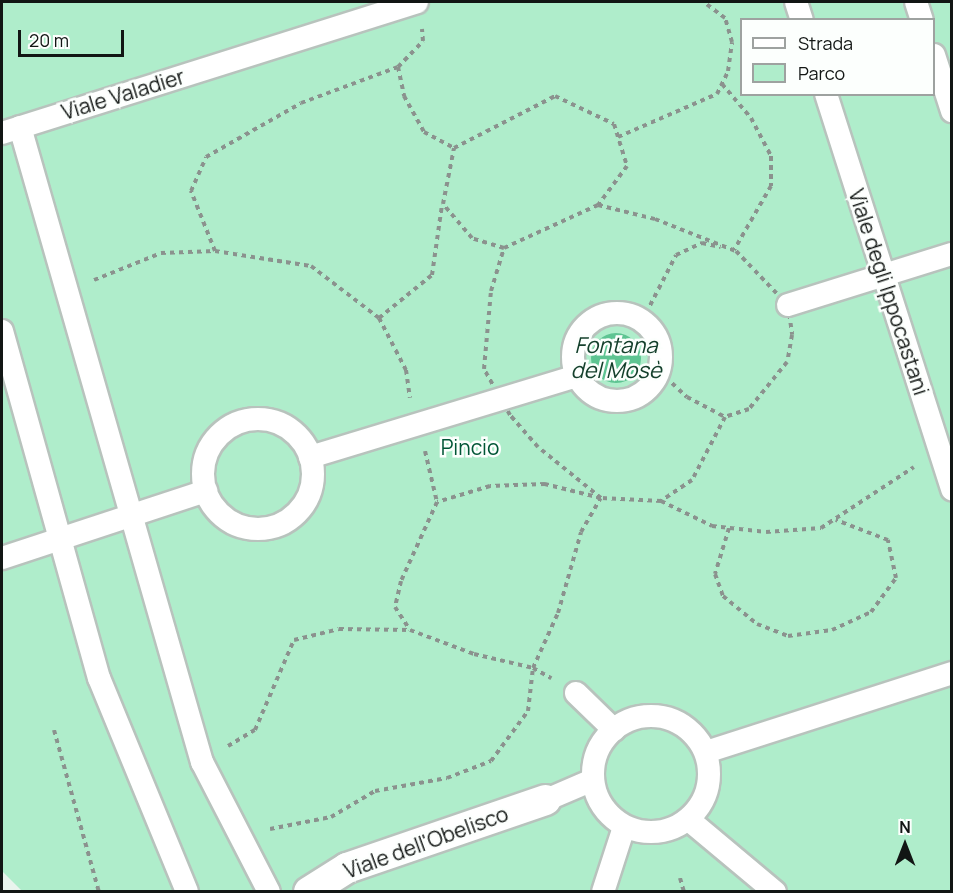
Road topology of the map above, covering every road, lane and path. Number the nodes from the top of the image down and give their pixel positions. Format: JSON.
{"nodes":[{"id":1,"x":704,"y":2,"type":"edge"},
{"id":2,"x":796,"y":2,"type":"edge"},
{"id":3,"x":916,"y":2,"type":"edge"},
{"id":4,"x":419,"y":11,"type":"edge"},
{"id":5,"x":800,"y":18,"type":"edge"},
{"id":6,"x":921,"y":18,"type":"edge"},
{"id":7,"x":935,"y":61,"type":"edge"},
{"id":8,"x":398,"y":67,"type":"junction"},
{"id":9,"x":722,"y":84,"type":"junction"},
{"id":10,"x":827,"y":96,"type":"edge"},
{"id":11,"x":951,"y":111,"type":"edge"},
{"id":12,"x":11,"y":130,"type":"edge"},
{"id":13,"x":618,"y":137,"type":"junction"},
{"id":14,"x":454,"y":148,"type":"junction"},
{"id":15,"x":442,"y":204,"type":"junction"},
{"id":16,"x":598,"y":205,"type":"junction"},
{"id":17,"x":504,"y":248,"type":"junction"},
{"id":18,"x":736,"y":250,"type":"junction"},
{"id":19,"x":215,"y":251,"type":"dead end"},
{"id":20,"x":951,"y":254,"type":"edge"},
{"id":21,"x":884,"y":275,"type":"junction"},
{"id":22,"x":788,"y":305,"type":"junction"},
{"id":23,"x":379,"y":318,"type":"dead end"},
{"id":24,"x":642,"y":321,"type":"junction"},
{"id":25,"x":2,"y":331,"type":"edge"},
{"id":26,"x":659,"y":371,"type":"junction"},
{"id":27,"x":576,"y":376,"type":"junction"},
{"id":28,"x":501,"y":399,"type":"junction"},
{"id":29,"x":724,"y":417,"type":"junction"},
{"id":30,"x":940,"y":450,"type":"junction"},
{"id":31,"x":310,"y":457,"type":"junction"},
{"id":32,"x":951,"y":489,"type":"edge"},
{"id":33,"x":206,"y":491,"type":"junction"},
{"id":34,"x":601,"y":498,"type":"junction"},
{"id":35,"x":661,"y":501,"type":"junction"},
{"id":36,"x":437,"y":502,"type":"dead end"},
{"id":37,"x":133,"y":515,"type":"junction"},
{"id":38,"x":836,"y":520,"type":"junction"},
{"id":39,"x":729,"y":528,"type":"junction"},
{"id":40,"x":58,"y":540,"type":"junction"},
{"id":41,"x":2,"y":558,"type":"edge"},
{"id":42,"x":410,"y":630,"type":"dead end"},
{"id":43,"x":951,"y":674,"type":"edge"},
{"id":44,"x":576,"y":693,"type":"dead end"},
{"id":45,"x":614,"y":729,"type":"junction"},
{"id":46,"x":54,"y":730,"type":"dead end"},
{"id":47,"x":706,"y":752,"type":"junction"},
{"id":48,"x":202,"y":762,"type":"junction"},
{"id":49,"x":593,"y":780,"type":"junction"},
{"id":50,"x":546,"y":800,"type":"joint"},
{"id":51,"x":689,"y":820,"type":"junction"},
{"id":52,"x":624,"y":827,"type":"junction"},
{"id":53,"x":237,"y":837,"type":"junction"},
{"id":54,"x":681,"y":878,"type":"dead end"},
{"id":55,"x":606,"y":882,"type":"edge"},
{"id":56,"x":99,"y":891,"type":"edge"},
{"id":57,"x":187,"y":891,"type":"edge"},
{"id":58,"x":269,"y":891,"type":"edge"},
{"id":59,"x":309,"y":891,"type":"edge"},
{"id":60,"x":684,"y":891,"type":"edge"},
{"id":61,"x":775,"y":891,"type":"edge"}],
"edges":[{"from":1,"to":9,"type":"path"},
{"from":2,"to":5,"type":"street"},
{"from":3,"to":6,"type":"street"},
{"from":4,"to":8,"type":"path"},
{"from":4,"to":12,"type":"street","name":"Viale Valadier"},
{"from":7,"to":11,"type":"street"},
{"from":8,"to":14,"type":"path"},
{"from":8,"to":19,"type":"path"},
{"from":9,"to":13,"type":"path"},
{"from":9,"to":18,"type":"path"},
{"from":10,"to":21,"type":"street","name":"Viale degli Ippocastani"},
{"from":12,"to":37,"type":"street"},
{"from":13,"to":14,"type":"path"},
{"from":13,"to":16,"type":"path"},
{"from":14,"to":15,"type":"path"},
{"from":15,"to":17,"type":"path"},
{"from":15,"to":23,"type":"path"},
{"from":16,"to":17,"type":"path"},
{"from":16,"to":18,"type":"path"},
{"from":17,"to":28,"type":"path"},
{"from":18,"to":22,"type":"path"},
{"from":18,"to":24,"type":"path"},
{"from":20,"to":21,"type":"street"},
{"from":21,"to":22,"type":"street"},
{"from":21,"to":30,"type":"street","name":"Viale degli Ippocastani"},
{"from":22,"to":29,"type":"path"},
{"from":24,"to":26,"type":"street"},
{"from":24,"to":27,"type":"street"},
{"from":25,"to":40,"type":"street"},
{"from":26,"to":27,"type":"street"},
{"from":26,"to":29,"type":"path"},
{"from":27,"to":28,"type":"street"},
{"from":28,"to":31,"type":"street"},
{"from":28,"to":34,"type":"path"},
{"from":29,"to":35,"type":"path"},
{"from":30,"to":32,"type":"street","name":"Viale degli Ippocastani"},
{"from":30,"to":38,"type":"path"},
{"from":31,"to":33,"type":"street"},
{"from":31,"to":33,"type":"street"},
{"from":33,"to":37,"type":"street"},
{"from":34,"to":35,"type":"path"},
{"from":34,"to":36,"type":"path"},
{"from":34,"to":53,"type":"path"},
{"from":35,"to":39,"type":"path"},
{"from":37,"to":40,"type":"street"},
{"from":37,"to":48,"type":"street"},
{"from":38,"to":39,"type":"path"},
{"from":38,"to":39,"type":"path"},
{"from":40,"to":41,"type":"street"},
{"from":40,"to":57,"type":"street"},
{"from":42,"to":48,"type":"path"},
{"from":43,"to":47,"type":"street"},
{"from":44,"to":45,"type":"street"},
{"from":45,"to":47,"type":"street"},
{"from":45,"to":49,"type":"street"},
{"from":46,"to":56,"type":"path"},
{"from":47,"to":51,"type":"street"},
{"from":48,"to":53,"type":"street"},
{"from":49,"to":50,"type":"street"},
{"from":49,"to":52,"type":"street"},
{"from":50,"to":59,"type":"street","name":"Viale dell'Obelisco"},
{"from":51,"to":52,"type":"street"},
{"from":51,"to":61,"type":"street"},
{"from":52,"to":55,"type":"street"},
{"from":53,"to":58,"type":"street"},
{"from":54,"to":60,"type":"path"}]}
